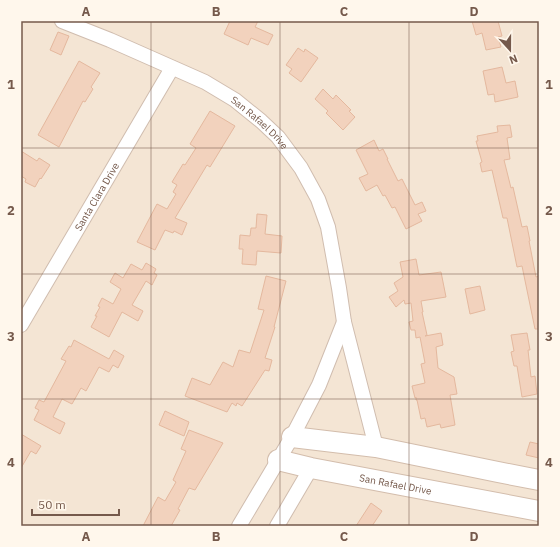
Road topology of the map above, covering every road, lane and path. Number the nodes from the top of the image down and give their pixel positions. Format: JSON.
{"nodes":[{"id":1,"x":62,"y":21,"type":"edge"},
{"id":2,"x":172,"y":68,"type":"junction"},
{"id":3,"x":344,"y":322,"type":"junction"},
{"id":4,"x":21,"y":325,"type":"edge"},
{"id":5,"x":292,"y":437,"type":"junction"},
{"id":6,"x":376,"y":447,"type":"junction"},
{"id":7,"x":278,"y":460,"type":"junction"},
{"id":8,"x":311,"y":468,"type":"junction"},
{"id":9,"x":539,"y":480,"type":"edge"},
{"id":10,"x":539,"y":511,"type":"edge"},
{"id":11,"x":239,"y":526,"type":"edge"},
{"id":12,"x":277,"y":526,"type":"edge"}],
"edges":[{"from":1,"to":2,"type":"street","name":"San Rafael Drive"},
{"from":2,"to":3,"type":"street","name":"San Rafael Drive"},
{"from":2,"to":4,"type":"street","name":"Santa Clara Drive"},
{"from":3,"to":5,"type":"street"},
{"from":3,"to":6,"type":"street","name":"San Rafael Drive"},
{"from":5,"to":6,"type":"street"},
{"from":5,"to":7,"type":"street"},
{"from":6,"to":9,"type":"street"},
{"from":7,"to":8,"type":"street","name":"San Rafael Drive"},
{"from":7,"to":11,"type":"street"},
{"from":8,"to":10,"type":"street","name":"San Rafael Drive"},
{"from":8,"to":12,"type":"street"}]}
